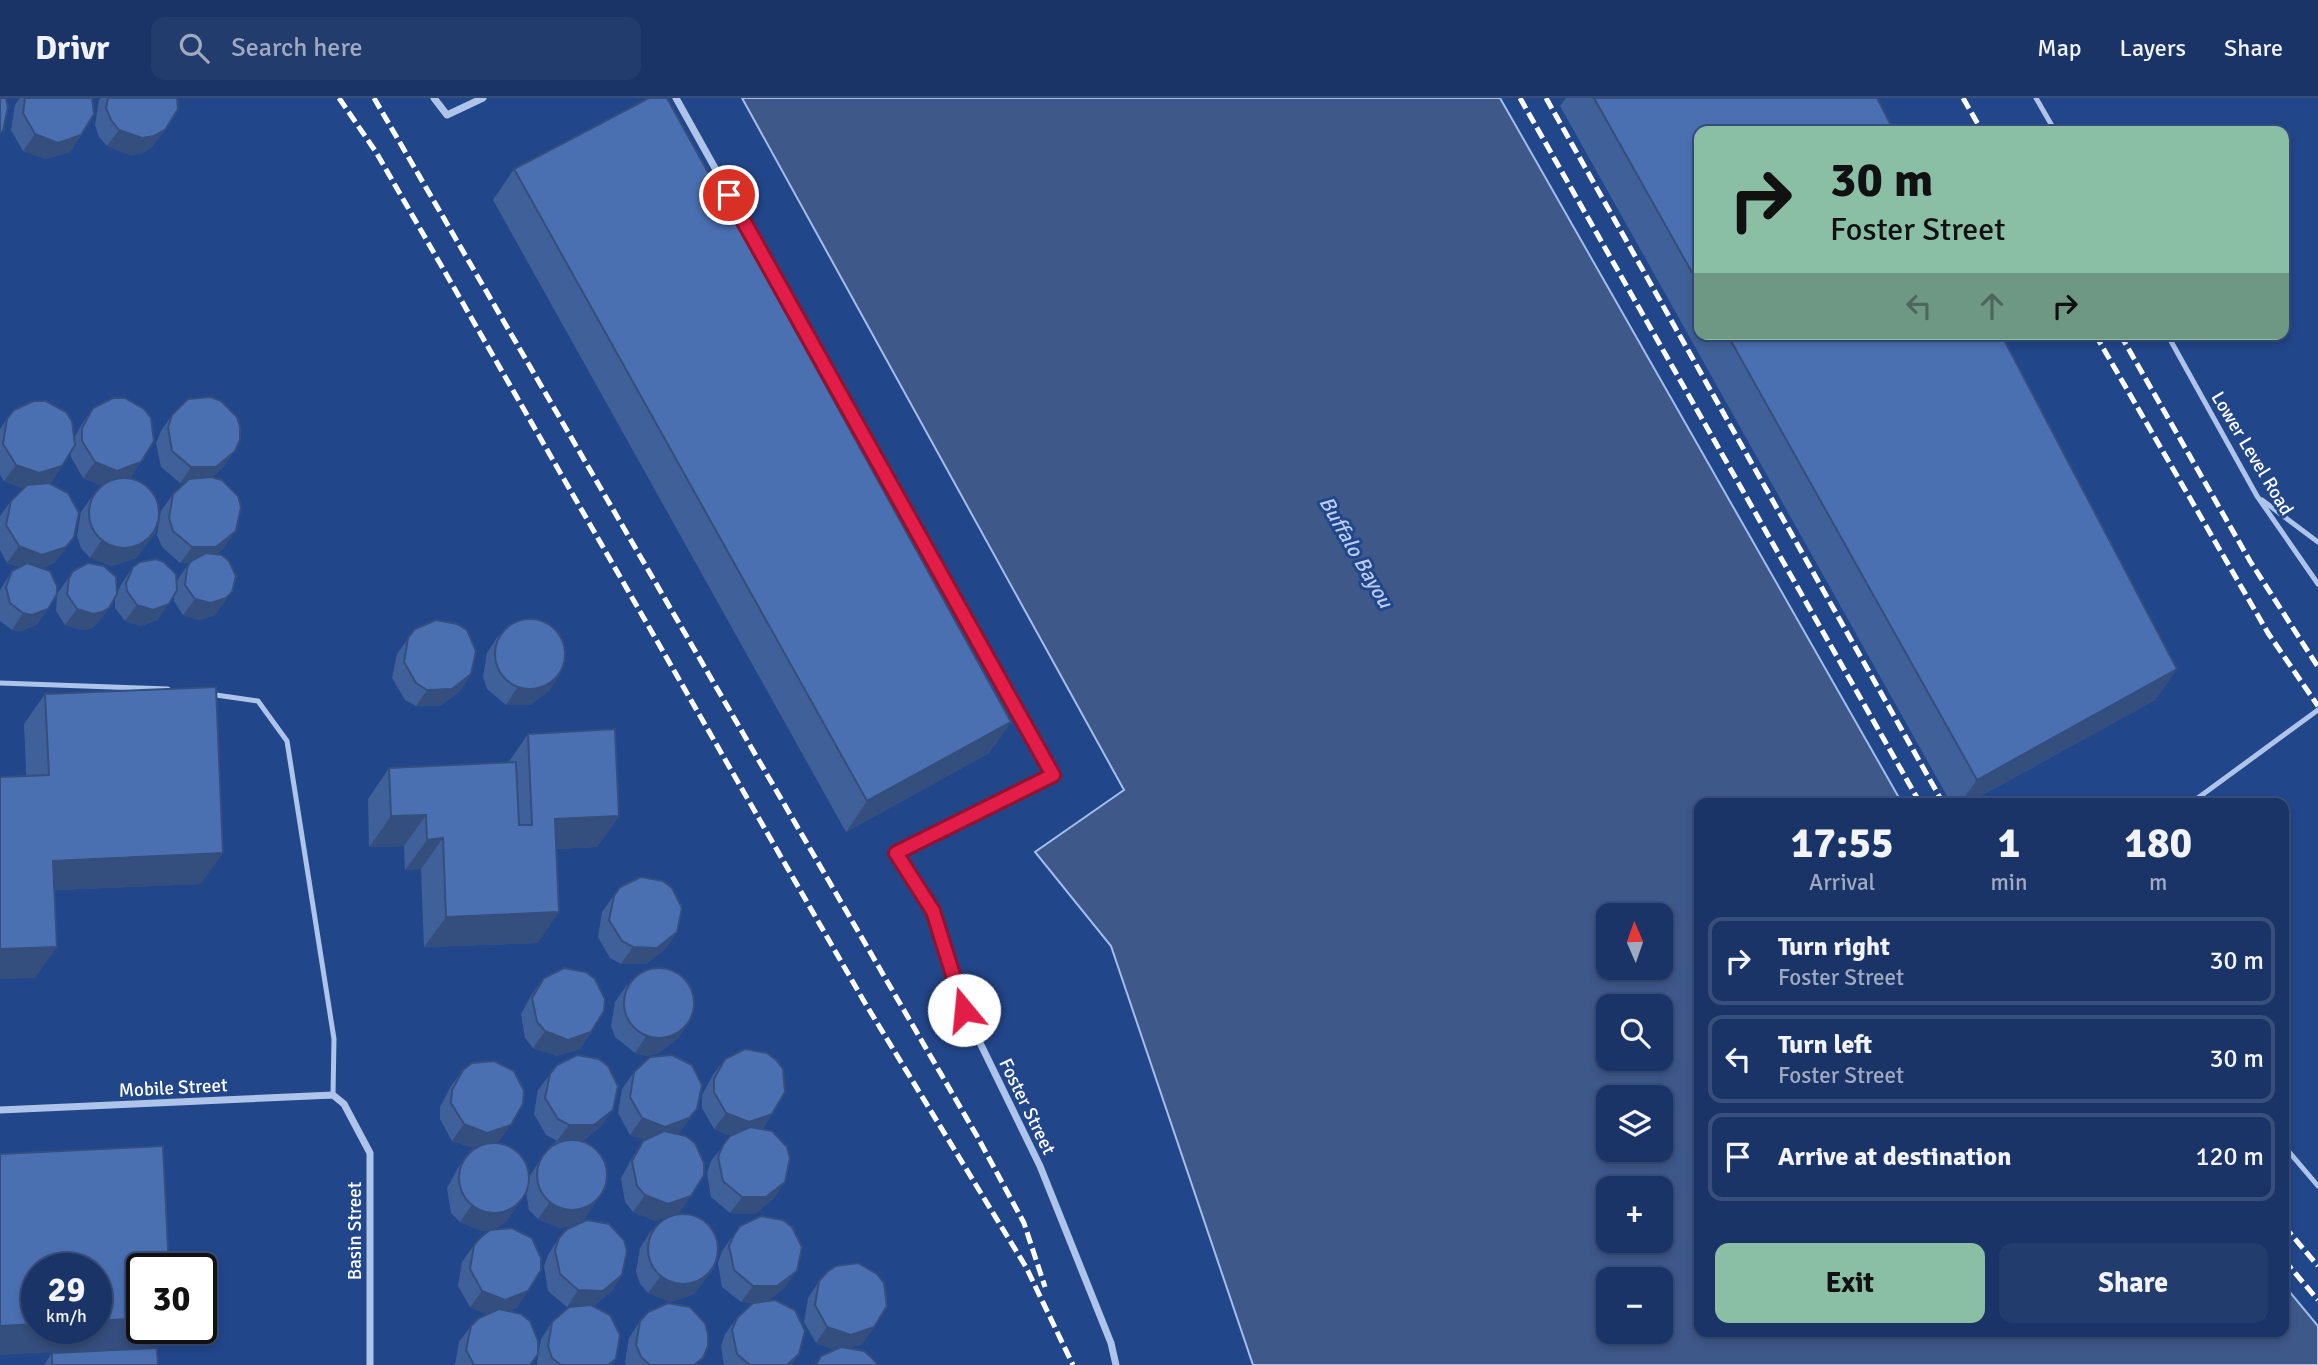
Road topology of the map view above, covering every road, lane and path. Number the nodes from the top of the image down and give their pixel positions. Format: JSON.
{"nodes":[{"id":1,"x":434,"y":98,"type":"edge"},
{"id":2,"x":483,"y":98,"type":"edge"},
{"id":3,"x":676,"y":98,"type":"edge"},
{"id":4,"x":2036,"y":98,"type":"edge"},
{"id":5,"x":2052,"y":126,"type":"edge"},
{"id":6,"x":2170,"y":340,"type":"edge"},
{"id":7,"x":2257,"y":496,"type":"junction"},
{"id":8,"x":2318,"y":542,"type":"edge"},
{"id":9,"x":2318,"y":584,"type":"edge"},
{"id":10,"x":0,"y":683,"type":"edge"},
{"id":11,"x":170,"y":689,"type":"edge"},
{"id":12,"x":196,"y":692,"type":"edge"},
{"id":13,"x":2318,"y":710,"type":"edge"},
{"id":14,"x":2198,"y":798,"type":"edge"},
{"id":15,"x":333,"y":1095,"type":"junction"},
{"id":16,"x":0,"y":1110,"type":"edge"},
{"id":17,"x":2289,"y":1152,"type":"edge"},
{"id":18,"x":2318,"y":1186,"type":"edge"},
{"id":19,"x":370,"y":1365,"type":"edge"},
{"id":20,"x":1116,"y":1365,"type":"edge"}],
"edges":[{"from":1,"to":2,"type":"street"},
{"from":3,"to":20,"type":"street","name":"Foster Street"},
{"from":4,"to":5,"type":"lane"},
{"from":6,"to":7,"type":"lane","name":"Lower Level Road"},
{"from":7,"to":8,"type":"lane"},
{"from":7,"to":9,"type":"lane","name":"Lower Level Road"},
{"from":10,"to":11,"type":"lane"},
{"from":12,"to":15,"type":"lane"},
{"from":13,"to":14,"type":"lane"},
{"from":15,"to":16,"type":"street","name":"Mobile Street"},
{"from":15,"to":19,"type":"street","name":"Basin Street"},
{"from":17,"to":18,"type":"lane"}]}
